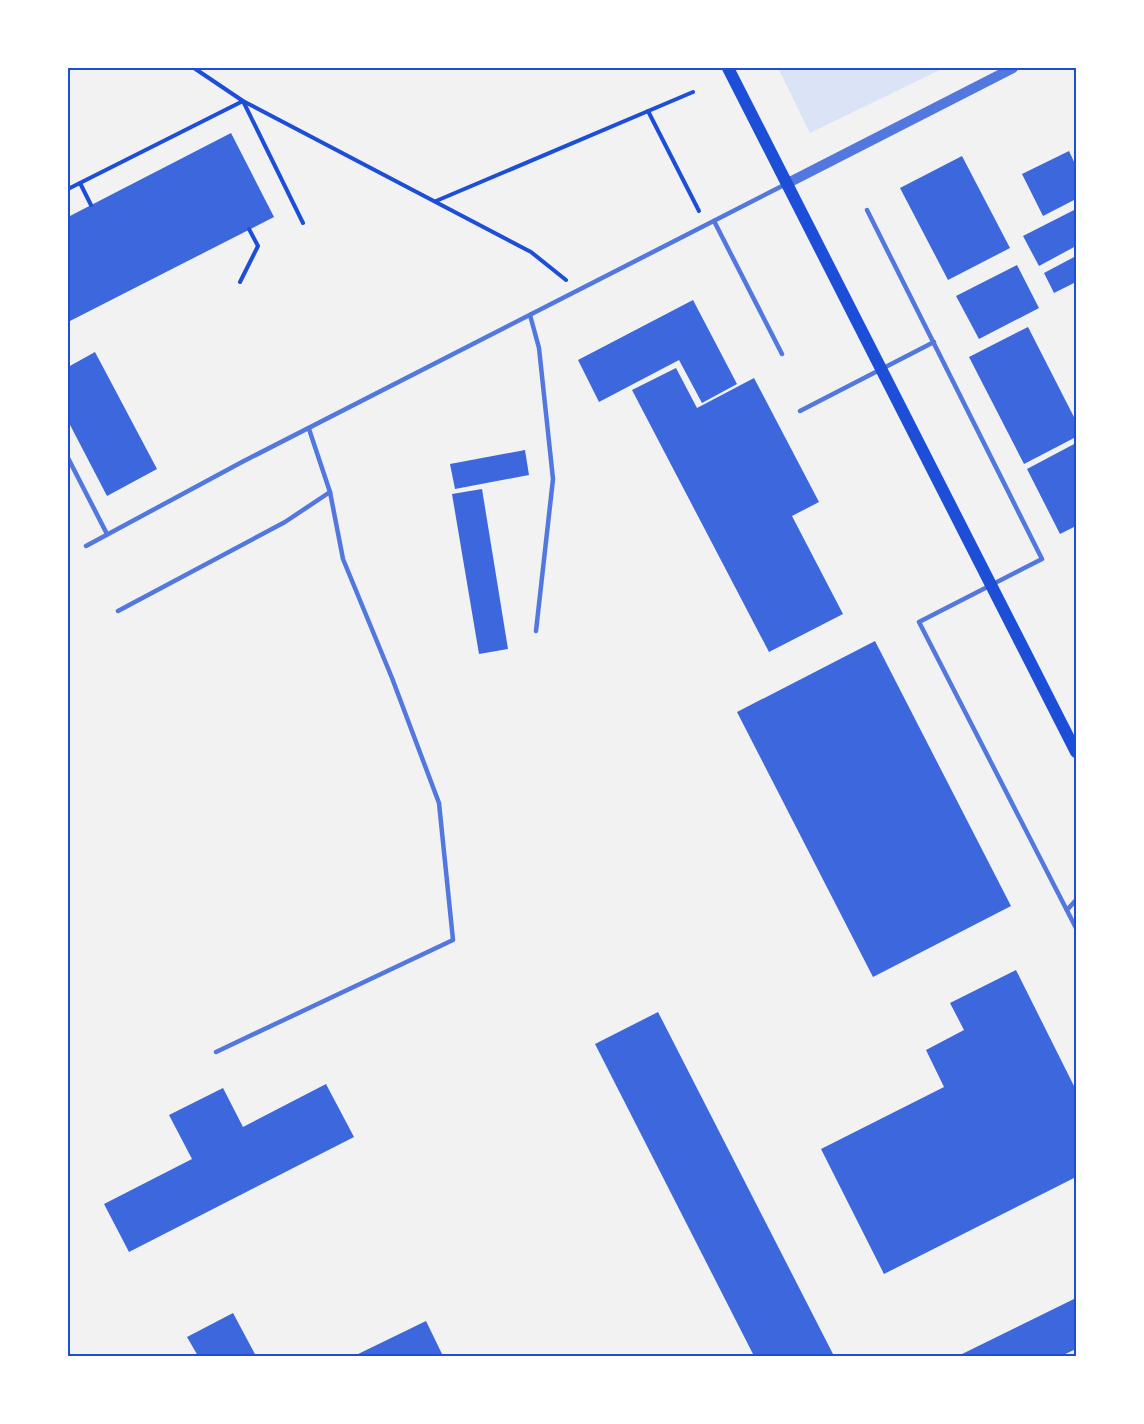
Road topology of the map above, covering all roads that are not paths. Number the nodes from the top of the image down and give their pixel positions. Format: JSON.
{"nodes":[{"id":1,"x":728,"y":68,"type":"edge"},
{"id":2,"x":1013,"y":68,"type":"edge"},
{"id":3,"x":786,"y":184,"type":"junction"},
{"id":4,"x":867,"y":210,"type":"dead end"},
{"id":5,"x":714,"y":221,"type":"junction"},
{"id":6,"x":530,"y":315,"type":"junction"},
{"id":7,"x":934,"y":342,"type":"junction"},
{"id":8,"x":782,"y":354,"type":"dead end"},
{"id":9,"x":880,"y":370,"type":"junction"},
{"id":10,"x":800,"y":411,"type":"dead end"},
{"id":11,"x":309,"y":429,"type":"junction"},
{"id":12,"x":68,"y":458,"type":"edge"},
{"id":13,"x":330,"y":492,"type":"junction"},
{"id":14,"x":107,"y":534,"type":"junction"},
{"id":15,"x":86,"y":546,"type":"dead end"},
{"id":16,"x":990,"y":585,"type":"junction"},
{"id":17,"x":118,"y":611,"type":"dead end"},
{"id":18,"x":536,"y":631,"type":"dead end"},
{"id":19,"x":1077,"y":752,"type":"edge"},
{"id":20,"x":1077,"y":900,"type":"edge"},
{"id":21,"x":1067,"y":910,"type":"junction"},
{"id":22,"x":1077,"y":928,"type":"edge"},
{"id":23,"x":216,"y":1052,"type":"dead end"}],
"edges":[{"from":1,"to":3,"type":"main road"},
{"from":2,"to":3,"type":"street"},
{"from":3,"to":5,"type":"lane"},
{"from":3,"to":9,"type":"main road"},
{"from":4,"to":7,"type":"lane"},
{"from":5,"to":6,"type":"lane"},
{"from":5,"to":8,"type":"lane"},
{"from":6,"to":11,"type":"lane"},
{"from":6,"to":18,"type":"lane"},
{"from":7,"to":9,"type":"lane"},
{"from":7,"to":16,"type":"lane"},
{"from":9,"to":10,"type":"lane"},
{"from":9,"to":16,"type":"main road"},
{"from":11,"to":13,"type":"lane"},
{"from":11,"to":14,"type":"lane"},
{"from":12,"to":14,"type":"lane"},
{"from":13,"to":17,"type":"lane"},
{"from":13,"to":23,"type":"lane"},
{"from":14,"to":15,"type":"lane"},
{"from":16,"to":19,"type":"main road"},
{"from":16,"to":21,"type":"lane"},
{"from":20,"to":21,"type":"lane"},
{"from":21,"to":22,"type":"lane"}]}
